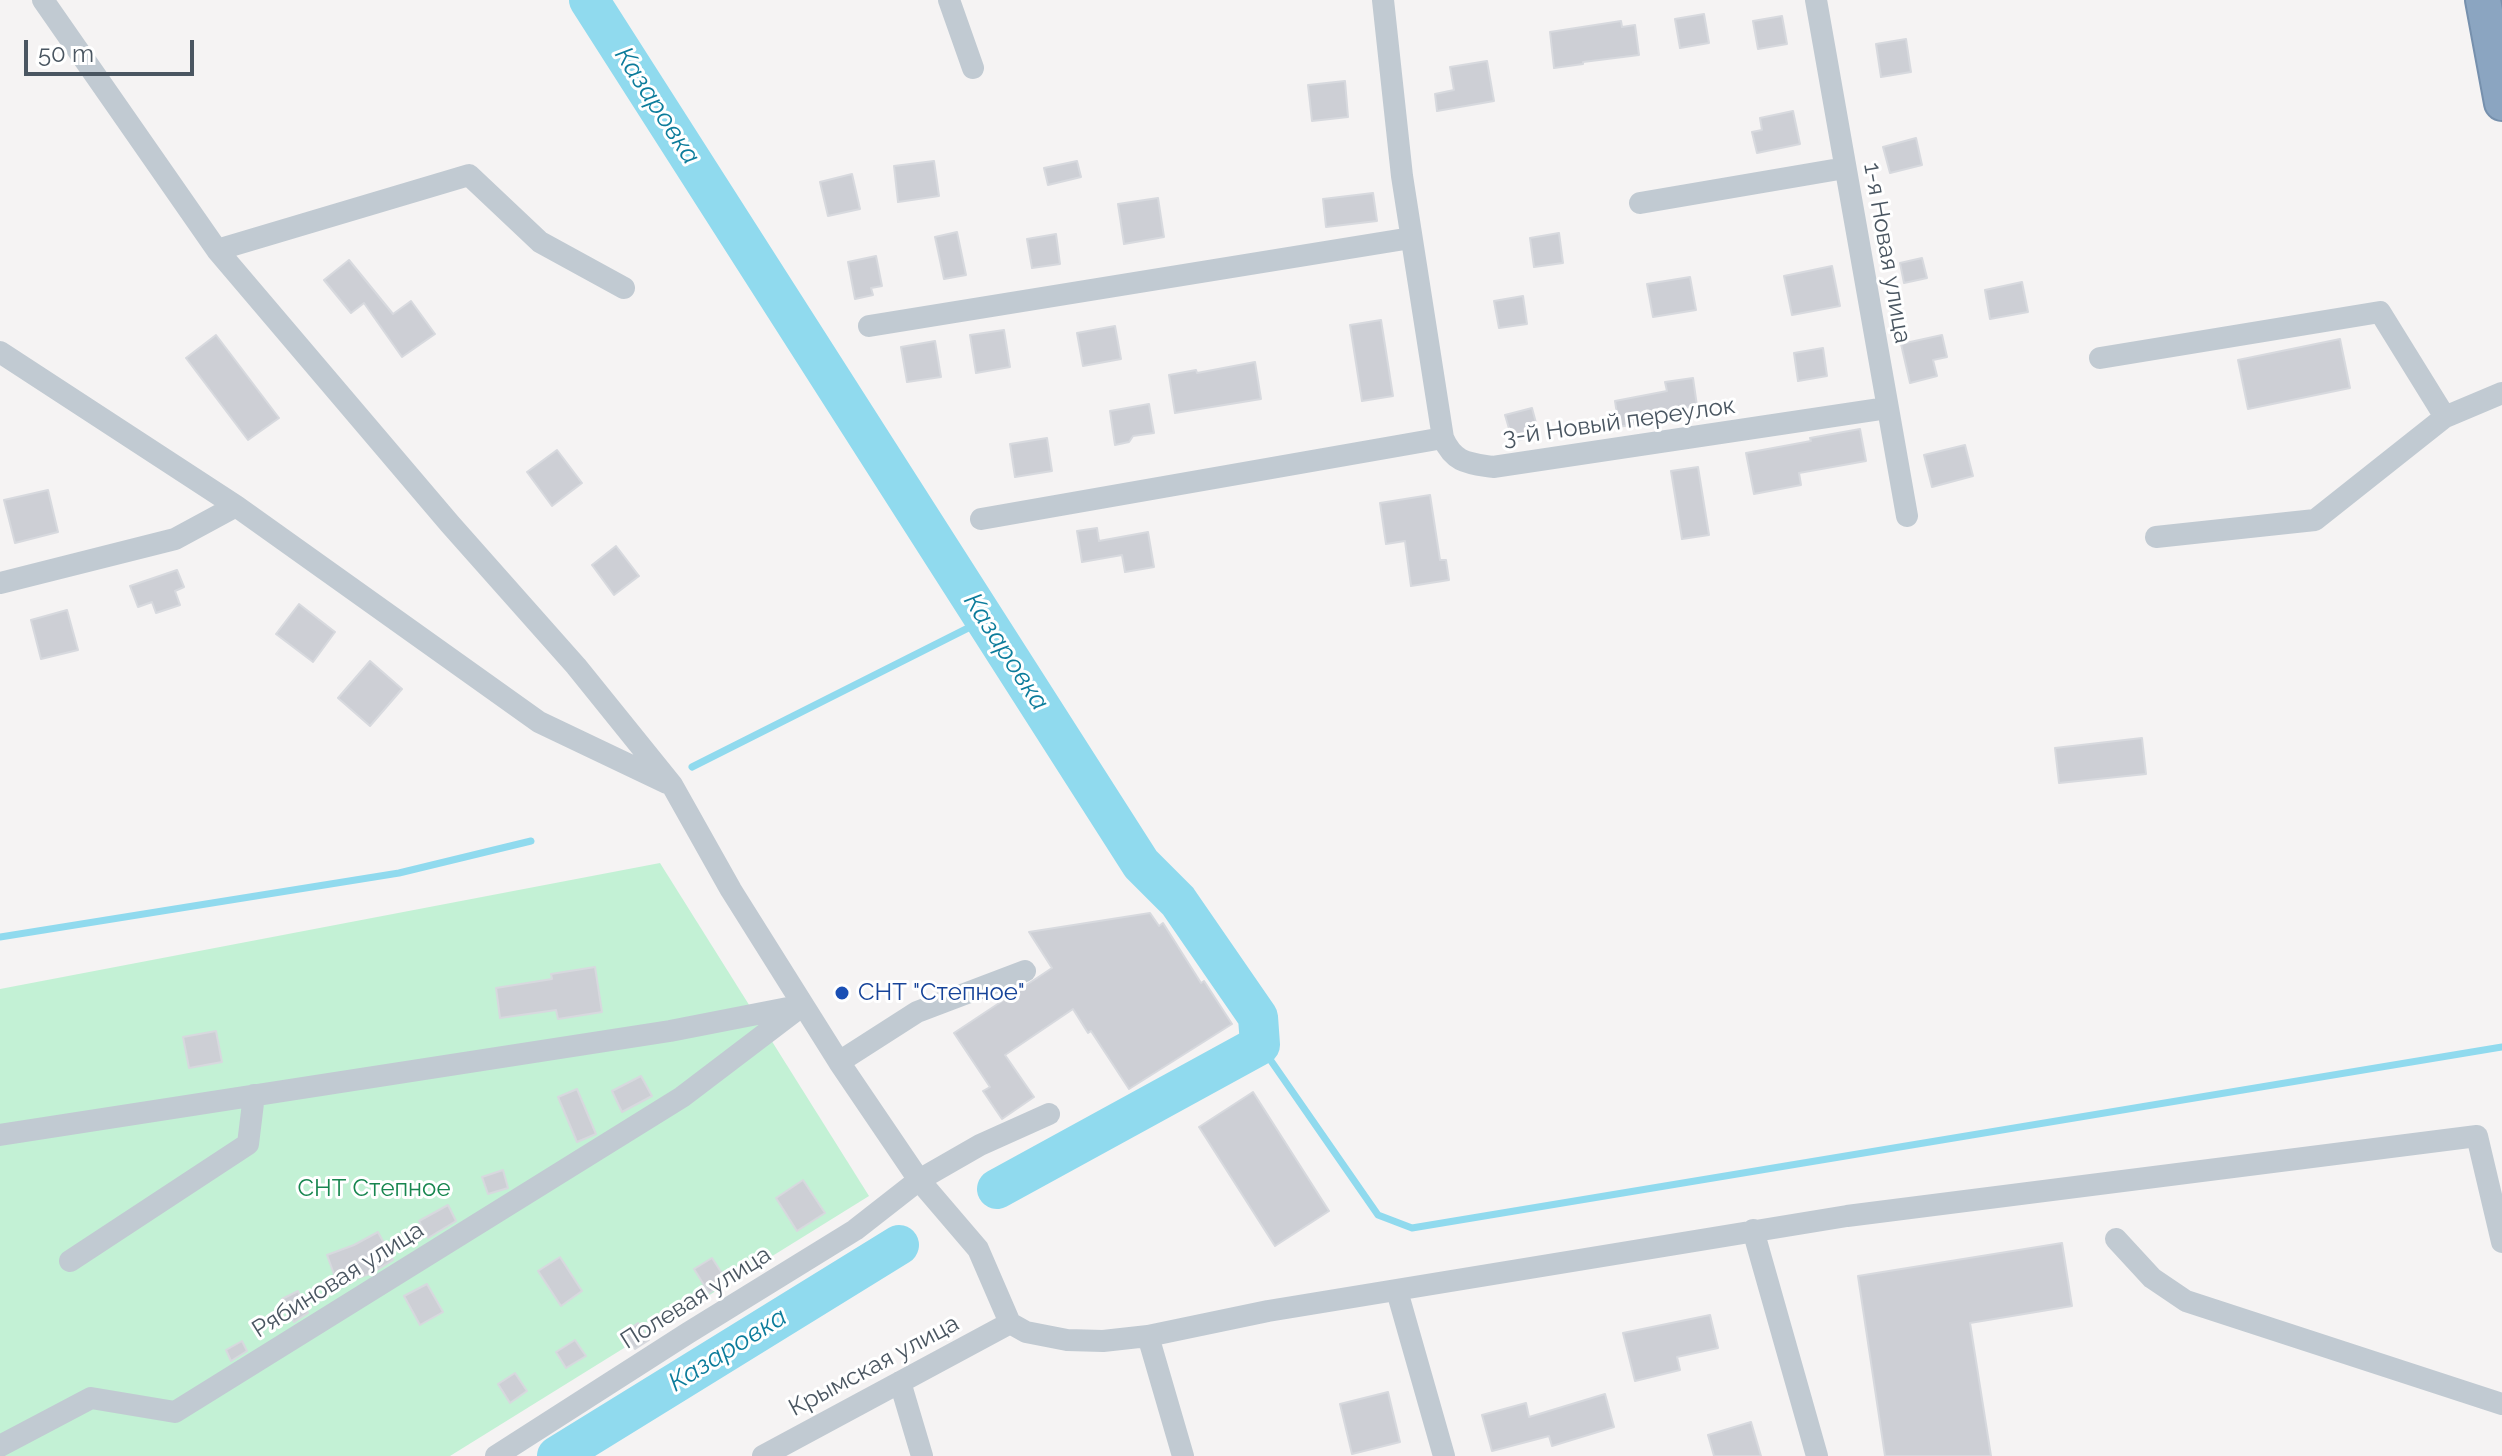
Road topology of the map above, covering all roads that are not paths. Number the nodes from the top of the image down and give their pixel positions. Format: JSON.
{"nodes":[{"id":1,"x":43,"y":0,"type":"edge"},
{"id":2,"x":949,"y":0,"type":"edge"},
{"id":3,"x":1383,"y":0,"type":"edge"},
{"id":4,"x":1816,"y":0,"type":"edge"},
{"id":5,"x":2483,"y":0,"type":"edge"},
{"id":6,"x":973,"y":68,"type":"dead end"},
{"id":7,"x":2502,"y":103,"type":"edge"},
{"id":8,"x":1845,"y":168,"type":"junction"},
{"id":9,"x":1640,"y":203,"type":"dead end"},
{"id":10,"x":1411,"y":238,"type":"junction"},
{"id":11,"x":217,"y":250,"type":"junction"},
{"id":12,"x":624,"y":288,"type":"dead end"},
{"id":13,"x":869,"y":326,"type":"dead end"},
{"id":14,"x":0,"y":352,"type":"edge"},
{"id":15,"x":2100,"y":358,"type":"dead end"},
{"id":16,"x":2502,"y":393,"type":"edge"},
{"id":17,"x":1887,"y":408,"type":"junction"},
{"id":18,"x":2445,"y":417,"type":"junction"},
{"id":19,"x":1443,"y":438,"type":"junction"},
{"id":20,"x":236,"y":506,"type":"junction"},
{"id":21,"x":1907,"y":516,"type":"dead end"},
{"id":22,"x":981,"y":519,"type":"dead end"},
{"id":23,"x":2156,"y":537,"type":"dead end"},
{"id":24,"x":0,"y":583,"type":"edge"},
{"id":25,"x":672,"y":785,"type":"junction"},
{"id":26,"x":1025,"y":971,"type":"dead end"},
{"id":27,"x":803,"y":1005,"type":"junction"},
{"id":28,"x":839,"y":1062,"type":"junction"},
{"id":29,"x":254,"y":1095,"type":"junction"},
{"id":30,"x":1049,"y":1114,"type":"dead end"},
{"id":31,"x":0,"y":1135,"type":"edge"},
{"id":32,"x":919,"y":1180,"type":"junction"},
{"id":33,"x":1753,"y":1230,"type":"junction"},
{"id":34,"x":2116,"y":1239,"type":"dead end"},
{"id":35,"x":2502,"y":1242,"type":"edge"},
{"id":36,"x":70,"y":1261,"type":"dead end"},
{"id":37,"x":1397,"y":1291,"type":"junction"},
{"id":38,"x":1010,"y":1323,"type":"junction"},
{"id":39,"x":1148,"y":1336,"type":"junction"},
{"id":40,"x":900,"y":1382,"type":"junction"},
{"id":41,"x":2502,"y":1404,"type":"edge"},
{"id":42,"x":0,"y":1446,"type":"edge"},
{"id":43,"x":496,"y":1456,"type":"edge"},
{"id":44,"x":763,"y":1456,"type":"edge"},
{"id":45,"x":922,"y":1456,"type":"edge"},
{"id":46,"x":1183,"y":1456,"type":"edge"},
{"id":47,"x":1444,"y":1456,"type":"edge"},
{"id":48,"x":1817,"y":1456,"type":"edge"}],
"edges":[{"from":1,"to":11,"type":"street"},
{"from":2,"to":6,"type":"street"},
{"from":3,"to":10,"type":"street"},
{"from":4,"to":8,"type":"street","name":"1-я Новая улица"},
{"from":5,"to":7,"type":"highway"},
{"from":8,"to":9,"type":"street"},
{"from":8,"to":17,"type":"street","name":"1-я Новая улица"},
{"from":10,"to":13,"type":"street"},
{"from":10,"to":19,"type":"street"},
{"from":11,"to":12,"type":"street"},
{"from":11,"to":25,"type":"street"},
{"from":14,"to":20,"type":"street"},
{"from":15,"to":18,"type":"street"},
{"from":16,"to":18,"type":"street"},
{"from":17,"to":19,"type":"street","name":"3-й Новый переулок"},
{"from":17,"to":21,"type":"street","name":"1-я Новая улица"},
{"from":18,"to":23,"type":"street"},
{"from":19,"to":22,"type":"street"},
{"from":20,"to":24,"type":"street"},
{"from":20,"to":25,"type":"street"},
{"from":25,"to":27,"type":"street"},
{"from":26,"to":28,"type":"street"},
{"from":27,"to":28,"type":"street"},
{"from":27,"to":29,"type":"street"},
{"from":27,"to":42,"type":"street","name":"Рябиновая улица"},
{"from":28,"to":32,"type":"street"},
{"from":29,"to":31,"type":"street"},
{"from":29,"to":36,"type":"street"},
{"from":30,"to":32,"type":"street","name":"Полевая улица"},
{"from":32,"to":38,"type":"street"},
{"from":32,"to":43,"type":"street","name":"Полевая улица"},
{"from":33,"to":35,"type":"street"},
{"from":33,"to":37,"type":"street"},
{"from":33,"to":48,"type":"street"},
{"from":34,"to":41,"type":"street"},
{"from":37,"to":39,"type":"street"},
{"from":37,"to":47,"type":"street"},
{"from":38,"to":39,"type":"street"},
{"from":38,"to":40,"type":"street","name":"Крымская улица"},
{"from":39,"to":46,"type":"street"},
{"from":40,"to":44,"type":"street","name":"Крымская улица"},
{"from":40,"to":45,"type":"street"}]}
